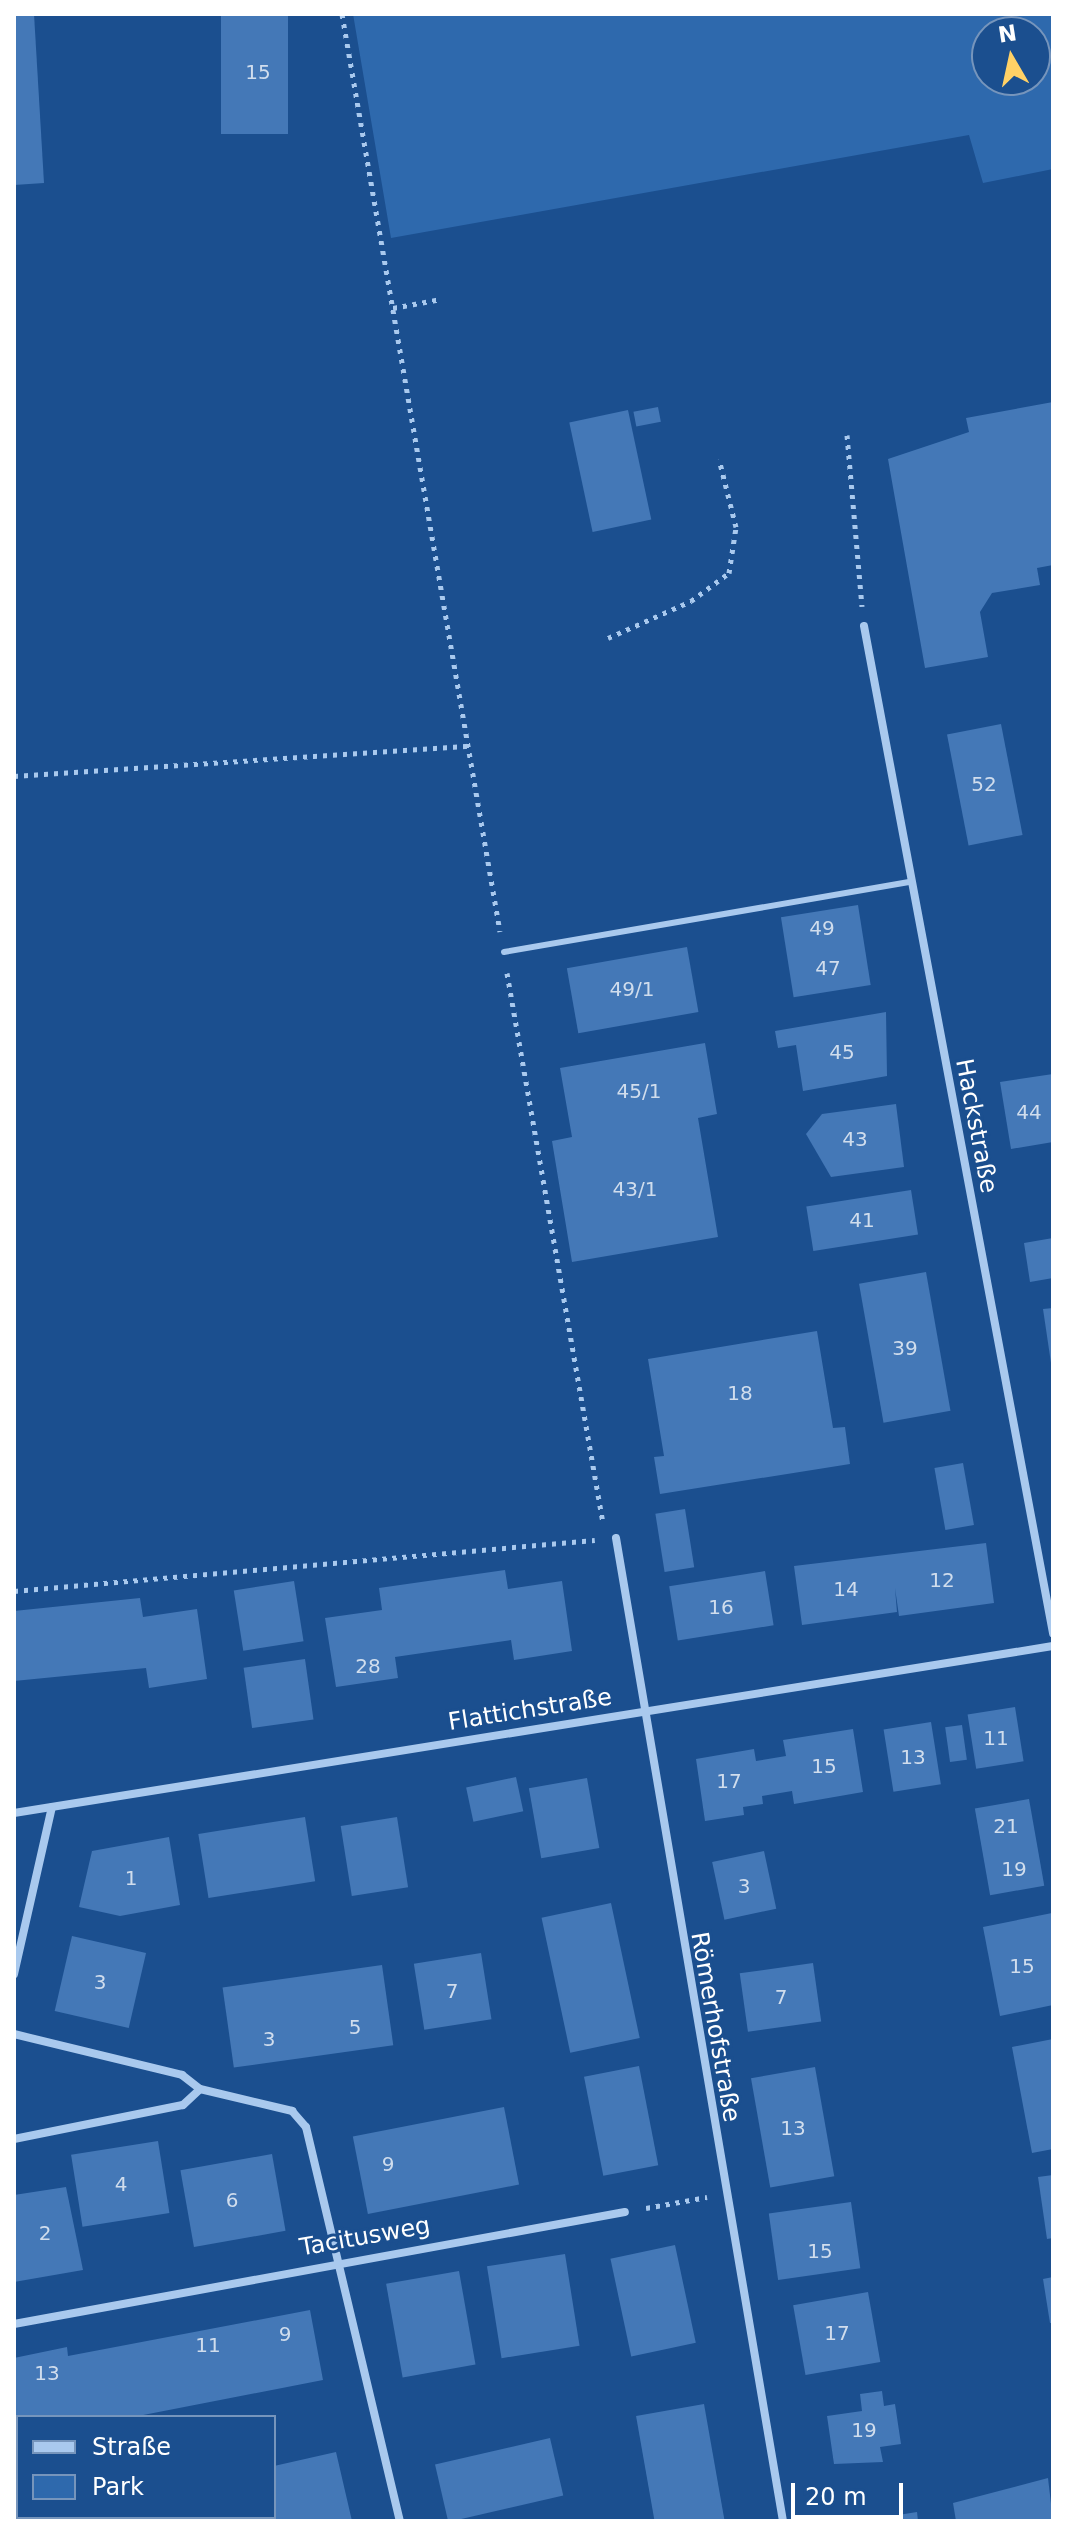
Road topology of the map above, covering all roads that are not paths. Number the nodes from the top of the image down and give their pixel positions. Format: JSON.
{"nodes":[{"id":1,"x":864,"y":626,"type":"road end"},
{"id":2,"x":909,"y":882,"type":"junction"},
{"id":3,"x":504,"y":952,"type":"road end"},
{"id":4,"x":616,"y":1538,"type":"road end"},
{"id":5,"x":1053,"y":1633,"type":"edge"},
{"id":6,"x":1053,"y":1646,"type":"edge"},
{"id":7,"x":641,"y":1712,"type":"junction"},
{"id":8,"x":52,"y":1807,"type":"junction"},
{"id":9,"x":14,"y":1813,"type":"edge"},
{"id":10,"x":14,"y":1974,"type":"edge"},
{"id":11,"x":14,"y":2034,"type":"edge"},
{"id":12,"x":200,"y":2089,"type":"junction"},
{"id":13,"x":14,"y":2139,"type":"edge"},
{"id":14,"x":625,"y":2212,"type":"road end"},
{"id":15,"x":337,"y":2262,"type":"junction"},
{"id":16,"x":14,"y":2324,"type":"edge"},
{"id":17,"x":400,"y":2521,"type":"edge"},
{"id":18,"x":783,"y":2521,"type":"edge"}],
"edges":[{"from":1,"to":2,"type":"street","name":"Hackstraße"},
{"from":2,"to":3,"type":"lane"},
{"from":2,"to":5,"type":"street","name":"Hackstraße"},
{"from":4,"to":7,"type":"street","name":"Römerhofstraße"},
{"from":6,"to":7,"type":"street","name":"Flattichstraße"},
{"from":7,"to":8,"type":"street","name":"Flattichstraße"},
{"from":7,"to":18,"type":"street","name":"Römerhofstraße"},
{"from":8,"to":9,"type":"street","name":"Flattichstraße"},
{"from":8,"to":10,"type":"street"},
{"from":11,"to":12,"type":"street"},
{"from":12,"to":13,"type":"street"},
{"from":12,"to":15,"type":"street"},
{"from":14,"to":15,"type":"street","name":"Tacitusweg"},
{"from":15,"to":16,"type":"street","name":"Tacitusweg"},
{"from":15,"to":17,"type":"street"}]}
